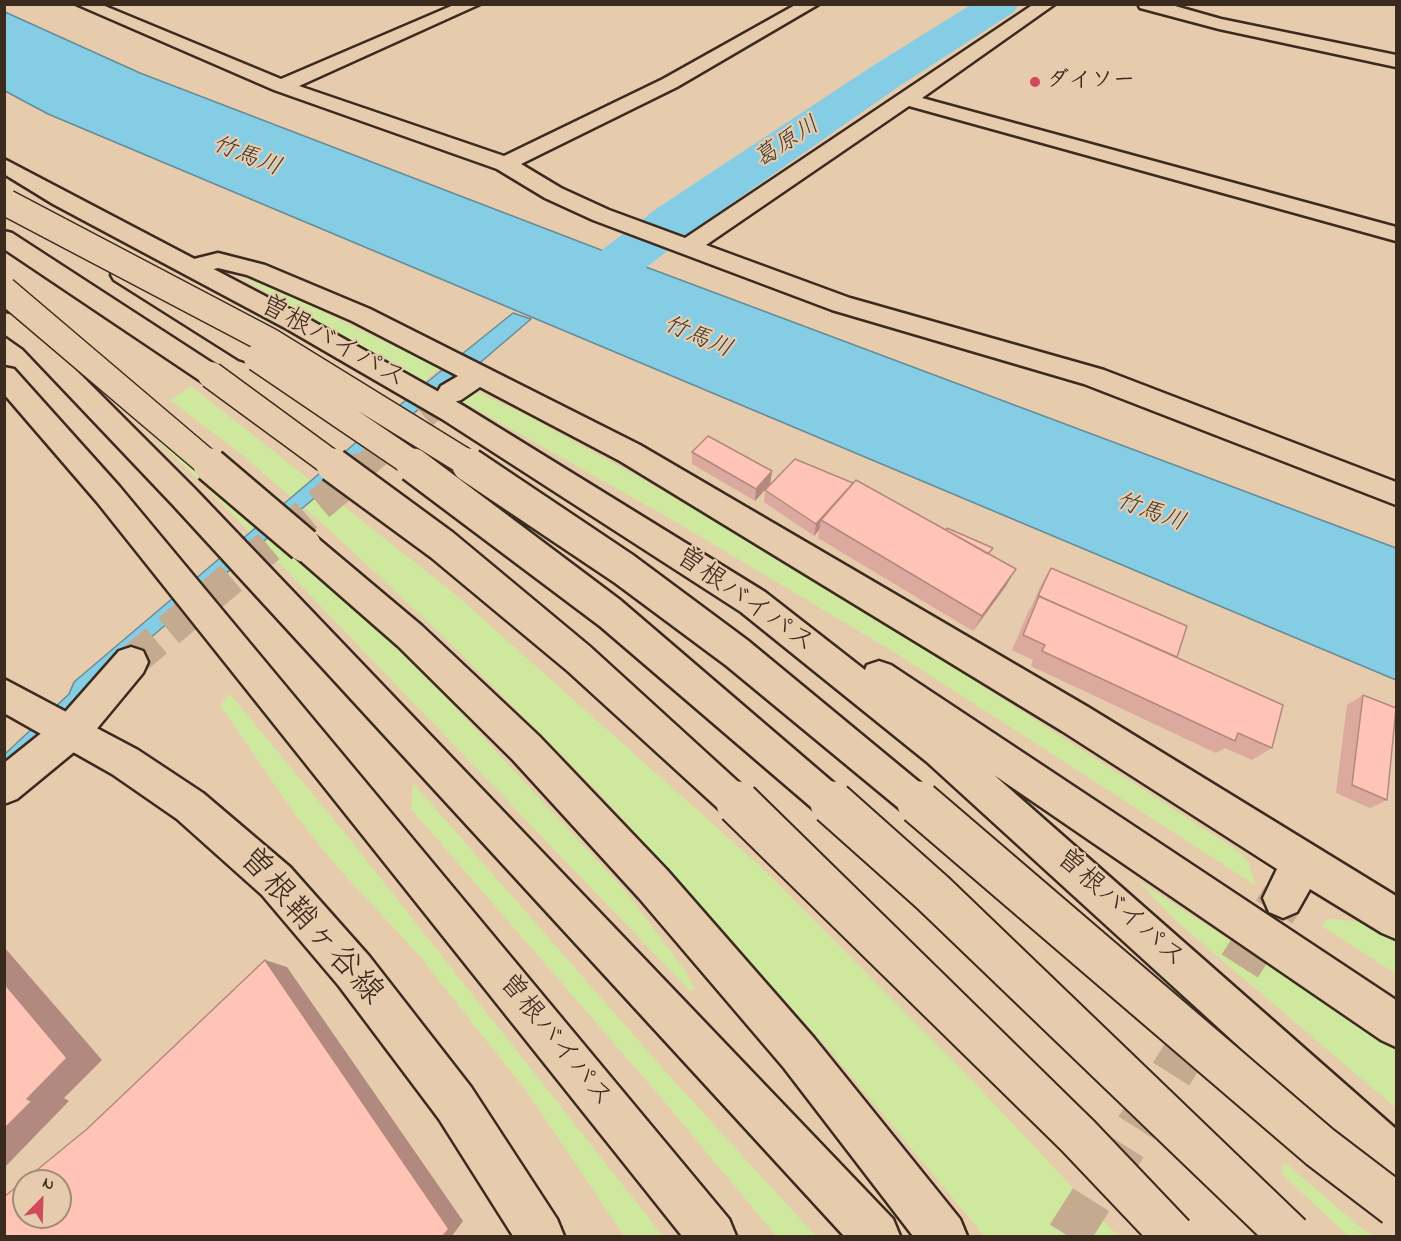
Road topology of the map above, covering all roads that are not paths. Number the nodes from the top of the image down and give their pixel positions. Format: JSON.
{"nodes":[{"id":1,"x":84,"y":4,"type":"edge"},
{"id":2,"x":472,"y":4,"type":"edge"},
{"id":3,"x":812,"y":4,"type":"edge"},
{"id":4,"x":1047,"y":4,"type":"edge"},
{"id":5,"x":1146,"y":4,"type":"edge"},
{"id":6,"x":1396,"y":61,"type":"edge"},
{"id":7,"x":281,"y":86,"type":"junction"},
{"id":8,"x":908,"y":99,"type":"junction"},
{"id":9,"x":505,"y":164,"type":"junction"},
{"id":10,"x":4,"y":165,"type":"edge"},
{"id":11,"x":4,"y":201,"type":"edge"},
{"id":12,"x":1396,"y":234,"type":"edge"},
{"id":13,"x":4,"y":238,"type":"edge"},
{"id":14,"x":689,"y":246,"type":"junction"},
{"id":15,"x":191,"y":267,"type":"junction"},
{"id":16,"x":4,"y":290,"type":"edge"},
{"id":17,"x":4,"y":321,"type":"edge"},
{"id":18,"x":479,"y":375,"type":"junction"},
{"id":19,"x":4,"y":376,"type":"edge"},
{"id":20,"x":451,"y":393,"type":"tunnel mouth"},
{"id":21,"x":1396,"y":494,"type":"edge"},
{"id":22,"x":753,"y":602,"type":"junction"},
{"id":23,"x":132,"y":662,"type":"tunnel mouth"},
{"id":24,"x":7,"y":696,"type":"edge"},
{"id":25,"x":67,"y":728,"type":"junction"},
{"id":26,"x":4,"y":786,"type":"edge"},
{"id":27,"x":1303,"y":863,"type":"junction"},
{"id":28,"x":1283,"y":898,"type":"tunnel mouth"},
{"id":29,"x":1396,"y":919,"type":"edge"},
{"id":30,"x":1396,"y":1025,"type":"edge"},
{"id":31,"x":1396,"y":1159,"type":"edge"},
{"id":32,"x":1396,"y":1205,"type":"edge"},
{"id":33,"x":540,"y":1236,"type":"edge"},
{"id":34,"x":712,"y":1236,"type":"edge"},
{"id":35,"x":876,"y":1236,"type":"edge"},
{"id":36,"x":943,"y":1236,"type":"edge"},
{"id":37,"x":1173,"y":1236,"type":"edge"},
{"id":38,"x":1290,"y":1236,"type":"edge"}],
"edges":[{"from":1,"to":7,"type":"main road"},
{"from":2,"to":7,"type":"main road"},
{"from":3,"to":9,"type":"main road"},
{"from":4,"to":8,"type":"main road"},
{"from":5,"to":6,"type":"main road"},
{"from":7,"to":9,"type":"main road"},
{"from":8,"to":12,"type":"main road"},
{"from":8,"to":14,"type":"main road"},
{"from":9,"to":14,"type":"main road"},
{"from":10,"to":15,"type":"main road","name":"曽根バイパス"},
{"from":11,"to":32,"type":"main road","bridge":true},
{"from":11,"to":38,"type":"main road","bridge":true},
{"from":13,"to":37,"type":"main road","bridge":true},
{"from":14,"to":21,"type":"main road"},
{"from":15,"to":18,"type":"main road"},
{"from":15,"to":22,"type":"main road","name":"曽根バイパス"},
{"from":16,"to":36,"type":"main road","bridge":true},
{"from":17,"to":35,"type":"main road"},
{"from":18,"to":20,"type":"main road"},
{"from":18,"to":27,"type":"main road"},
{"from":19,"to":34,"type":"main road","name":"曽根バイパス"},
{"from":22,"to":30,"type":"main road"},
{"from":22,"to":31,"type":"main road","name":"曽根バイパス"},
{"from":23,"to":25,"type":"main road"},
{"from":24,"to":25,"type":"main road","name":"曽根鞘ヶ谷線"},
{"from":25,"to":26,"type":"main road"},
{"from":25,"to":33,"type":"main road","name":"曽根鞘ヶ谷線"},
{"from":27,"to":28,"type":"main road"},
{"from":27,"to":29,"type":"main road"}]}
